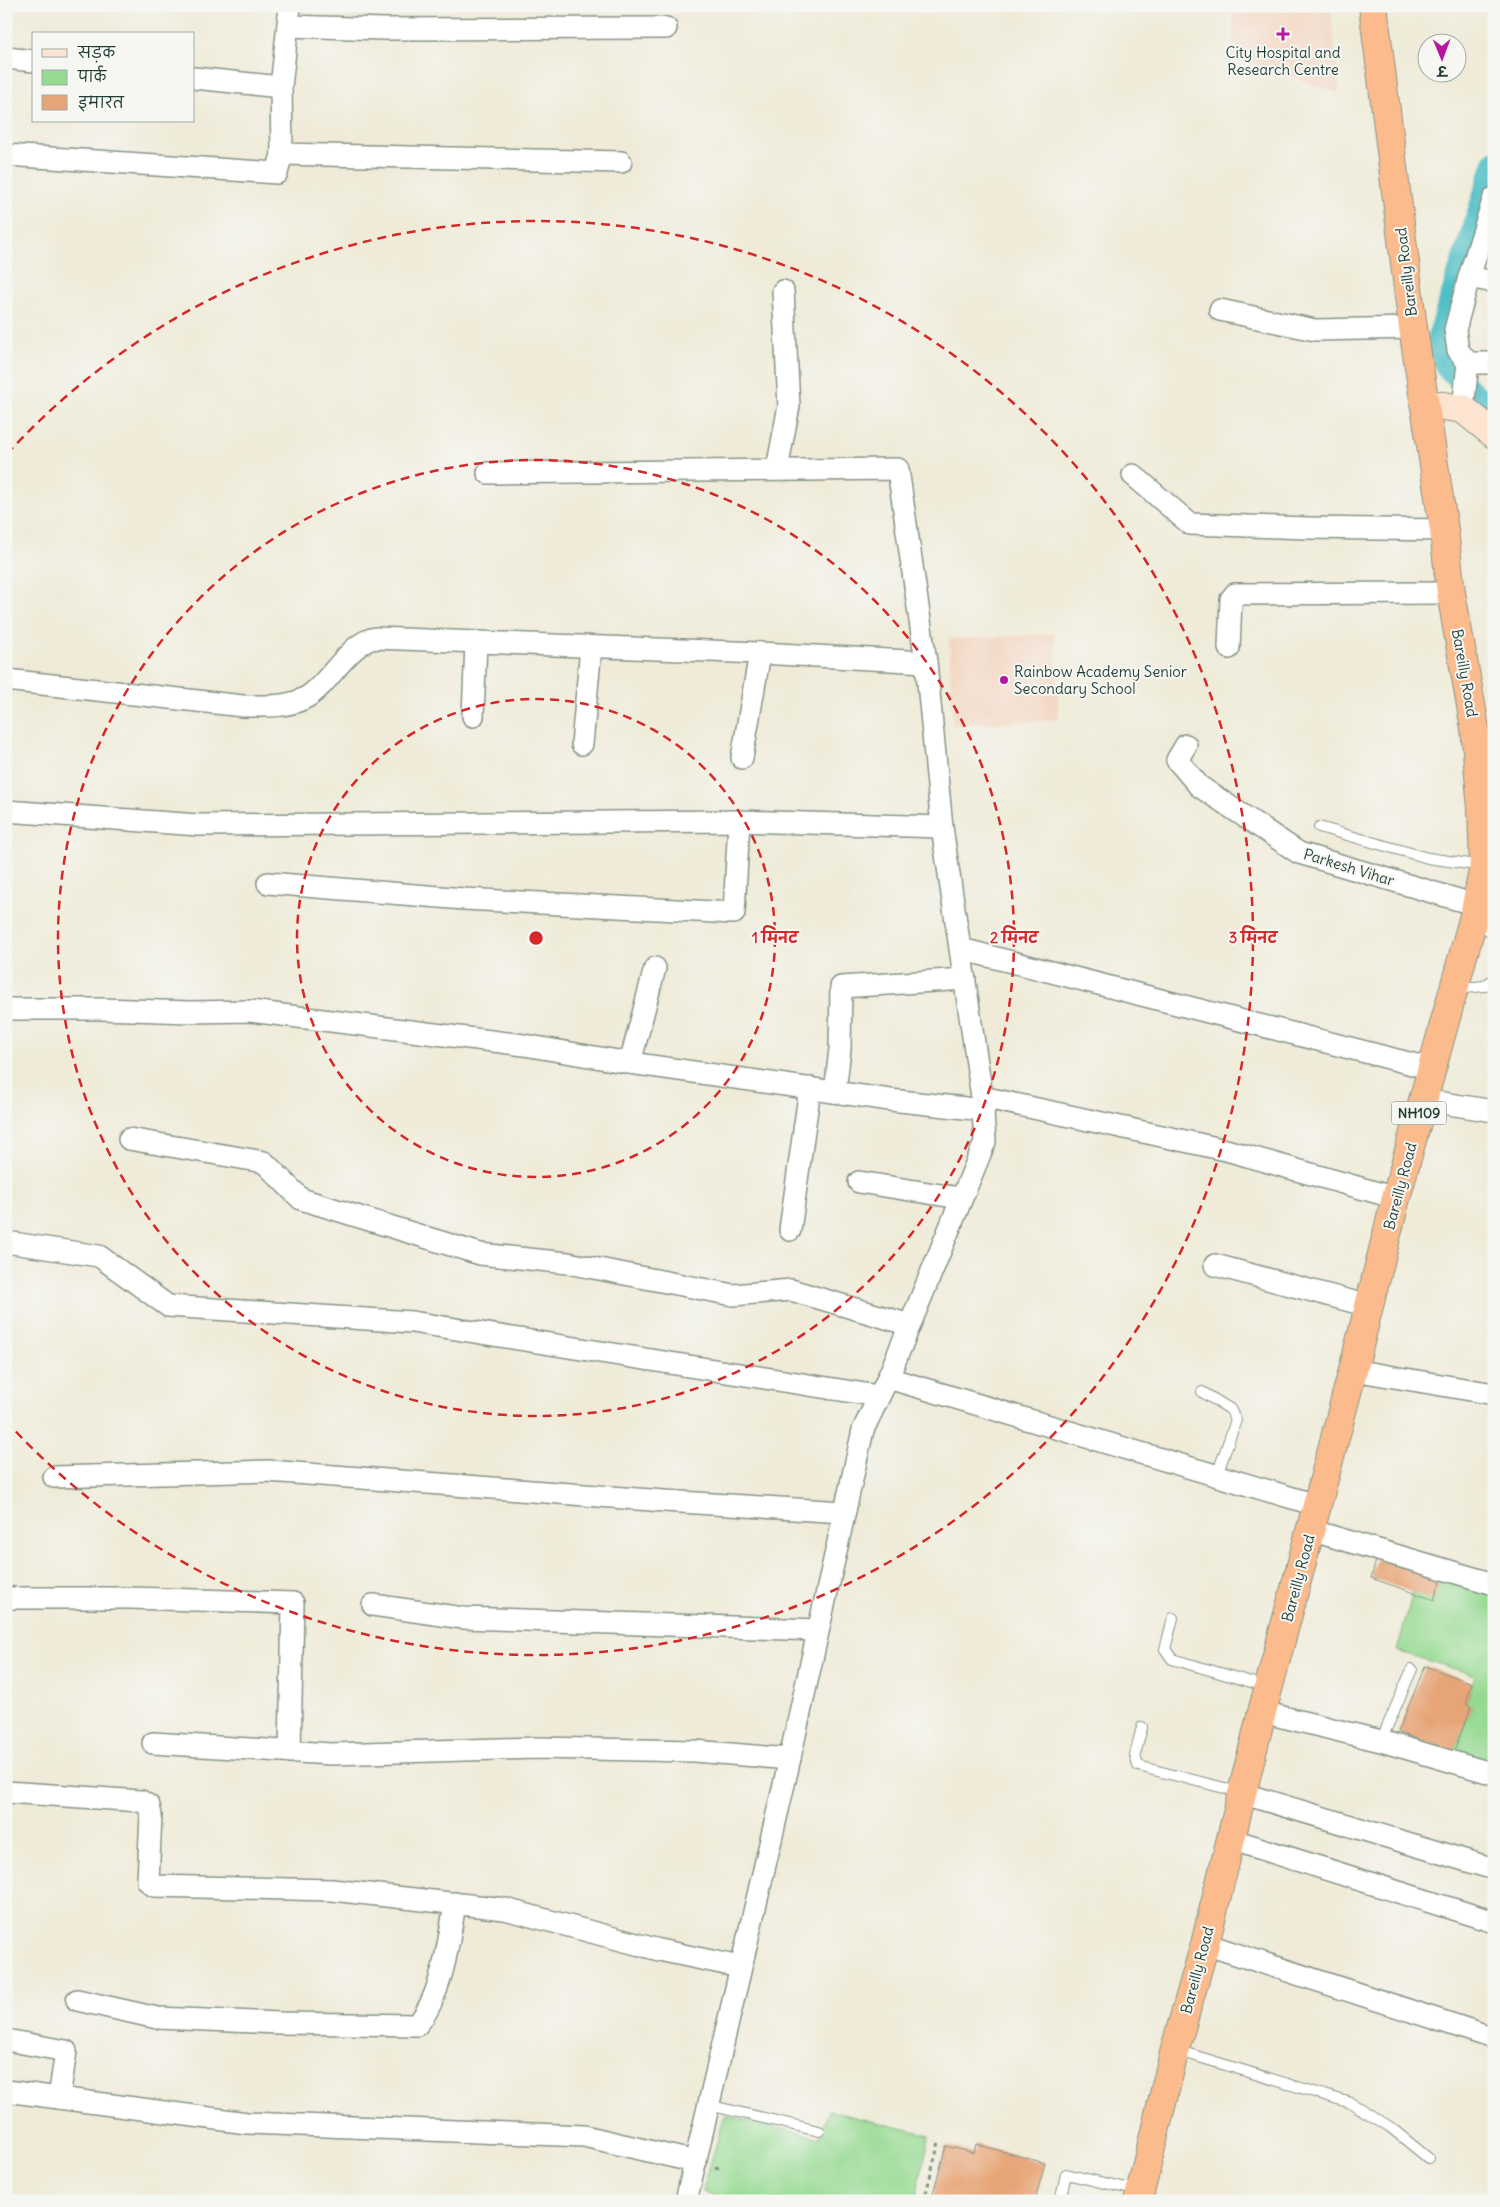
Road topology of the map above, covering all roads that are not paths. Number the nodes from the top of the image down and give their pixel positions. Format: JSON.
{"nodes":[{"id":1,"x":1373,"y":6,"type":"edge"},
{"id":2,"x":289,"y":16,"type":"edge"},
{"id":3,"x":666,"y":28,"type":"dead end"},
{"id":4,"x":6,"y":58,"type":"edge"},
{"id":5,"x":32,"y":61,"type":"edge"},
{"id":6,"x":195,"y":78,"type":"edge"},
{"id":7,"x":281,"y":87,"type":"junction"},
{"id":8,"x":282,"y":154,"type":"junction"},
{"id":9,"x":6,"y":155,"type":"edge"},
{"id":10,"x":620,"y":162,"type":"dead end"},
{"id":11,"x":1494,"y":198,"type":"edge"},
{"id":12,"x":1469,"y":277,"type":"junction"},
{"id":13,"x":1494,"y":282,"type":"edge"},
{"id":14,"x":782,"y":291,"type":"dead end"},
{"id":15,"x":1220,"y":310,"type":"dead end"},
{"id":16,"x":1413,"y":328,"type":"junction"},
{"id":17,"x":1494,"y":363,"type":"edge"},
{"id":18,"x":1466,"y":384,"type":"junction"},
{"id":19,"x":1424,"y":403,"type":"junction"},
{"id":20,"x":1494,"y":434,"type":"edge"},
{"id":21,"x":778,"y":469,"type":"junction"},
{"id":22,"x":488,"y":473,"type":"dead end"},
{"id":23,"x":1133,"y":475,"type":"dead end"},
{"id":24,"x":1444,"y":530,"type":"junction"},
{"id":25,"x":1451,"y":592,"type":"junction"},
{"id":26,"x":476,"y":643,"type":"junction"},
{"id":27,"x":591,"y":647,"type":"junction"},
{"id":28,"x":1229,"y":648,"type":"dead end"},
{"id":29,"x":760,"y":653,"type":"junction"},
{"id":30,"x":926,"y":662,"type":"junction"},
{"id":31,"x":6,"y":680,"type":"edge"},
{"id":32,"x":473,"y":716,"type":"dead end"},
{"id":33,"x":582,"y":744,"type":"dead end"},
{"id":34,"x":1186,"y":745,"type":"dead end"},
{"id":35,"x":742,"y":758,"type":"dead end"},
{"id":36,"x":6,"y":811,"type":"edge"},
{"id":37,"x":739,"y":821,"type":"junction"},
{"id":38,"x":942,"y":827,"type":"junction"},
{"id":39,"x":1319,"y":827,"type":"dead end"},
{"id":40,"x":1489,"y":866,"type":"edge"},
{"id":41,"x":268,"y":883,"type":"dead end"},
{"id":42,"x":1475,"y":910,"type":"junction"},
{"id":43,"x":1494,"y":936,"type":"edge"},
{"id":44,"x":961,"y":949,"type":"junction"},
{"id":45,"x":655,"y":968,"type":"dead end"},
{"id":46,"x":965,"y":979,"type":"junction"},
{"id":47,"x":1494,"y":979,"type":"edge"},
{"id":48,"x":1454,"y":989,"type":"junction"},
{"id":49,"x":6,"y":1009,"type":"edge"},
{"id":50,"x":630,"y":1063,"type":"junction"},
{"id":51,"x":1432,"y":1070,"type":"junction"},
{"id":52,"x":810,"y":1088,"type":"junction"},
{"id":53,"x":835,"y":1092,"type":"junction"},
{"id":54,"x":1423,"y":1100,"type":"junction"},
{"id":55,"x":983,"y":1104,"type":"junction"},
{"id":56,"x":1494,"y":1111,"type":"edge"},
{"id":57,"x":129,"y":1139,"type":"dead end"},
{"id":58,"x":859,"y":1182,"type":"dead end"},
{"id":59,"x":960,"y":1198,"type":"junction"},
{"id":60,"x":1396,"y":1198,"type":"junction"},
{"id":61,"x":790,"y":1230,"type":"dead end"},
{"id":62,"x":6,"y":1242,"type":"edge"},
{"id":63,"x":1215,"y":1264,"type":"dead end"},
{"id":64,"x":1369,"y":1306,"type":"junction"},
{"id":65,"x":910,"y":1325,"type":"junction"},
{"id":66,"x":1353,"y":1370,"type":"junction"},
{"id":67,"x":883,"y":1387,"type":"junction"},
{"id":68,"x":1202,"y":1392,"type":"dead end"},
{"id":69,"x":1494,"y":1394,"type":"edge"},
{"id":70,"x":1217,"y":1475,"type":"junction"},
{"id":71,"x":54,"y":1477,"type":"dead end"},
{"id":72,"x":844,"y":1512,"type":"junction"},
{"id":73,"x":1313,"y":1518,"type":"junction"},
{"id":74,"x":1494,"y":1584,"type":"edge"},
{"id":75,"x":6,"y":1598,"type":"edge"},
{"id":76,"x":373,"y":1605,"type":"dead end"},
{"id":77,"x":1172,"y":1618,"type":"dead end"},
{"id":78,"x":818,"y":1630,"type":"junction"},
{"id":79,"x":1412,"y":1668,"type":"dead end"},
{"id":80,"x":1266,"y":1700,"type":"junction"},
{"id":81,"x":1142,"y":1726,"type":"dead end"},
{"id":82,"x":1381,"y":1741,"type":"junction"},
{"id":83,"x":154,"y":1743,"type":"dead end"},
{"id":84,"x":290,"y":1752,"type":"junction"},
{"id":85,"x":790,"y":1759,"type":"junction"},
{"id":86,"x":1494,"y":1774,"type":"edge"},
{"id":87,"x":6,"y":1792,"type":"edge"},
{"id":88,"x":1241,"y":1793,"type":"junction"},
{"id":89,"x":1230,"y":1838,"type":"junction"},
{"id":90,"x":1494,"y":1869,"type":"edge"},
{"id":91,"x":456,"y":1903,"type":"junction"},
{"id":92,"x":1494,"y":1922,"type":"edge"},
{"id":93,"x":1205,"y":1944,"type":"junction"},
{"id":94,"x":740,"y":1967,"type":"junction"},
{"id":95,"x":77,"y":2000,"type":"dead end"},
{"id":96,"x":1494,"y":2038,"type":"edge"},
{"id":97,"x":6,"y":2040,"type":"edge"},
{"id":98,"x":1175,"y":2049,"type":"junction"},
{"id":99,"x":6,"y":2091,"type":"edge"},
{"id":100,"x":59,"y":2098,"type":"junction"},
{"id":101,"x":708,"y":2106,"type":"junction"},
{"id":102,"x":819,"y":2131,"type":"dead end"},
{"id":103,"x":1428,"y":2158,"type":"dead end"},
{"id":104,"x":696,"y":2162,"type":"junction"},
{"id":105,"x":1139,"y":2196,"type":"edge"},
{"id":106,"x":686,"y":2201,"type":"edge"},
{"id":107,"x":1060,"y":2201,"type":"edge"}],
"edges":[{"from":1,"to":16,"type":"highway","name":"Bareilly Road","number":"NH109"},
{"from":2,"to":3,"type":"street"},
{"from":2,"to":7,"type":"street"},
{"from":4,"to":5,"type":"street"},
{"from":6,"to":7,"type":"street"},
{"from":7,"to":8,"type":"street"},
{"from":8,"to":9,"type":"street"},
{"from":8,"to":10,"type":"street"},
{"from":11,"to":12,"type":"street"},
{"from":12,"to":13,"type":"street"},
{"from":12,"to":18,"type":"street"},
{"from":14,"to":21,"type":"street"},
{"from":15,"to":16,"type":"street"},
{"from":16,"to":19,"type":"highway","name":"Bareilly Road","number":"NH109"},
{"from":17,"to":18,"type":"street"},
{"from":18,"to":19,"type":"main road"},
{"from":18,"to":20,"type":"main road"},
{"from":19,"to":24,"type":"highway","name":"Bareilly Road","number":"NH109"},
{"from":21,"to":22,"type":"street"},
{"from":21,"to":30,"type":"street"},
{"from":23,"to":24,"type":"street"},
{"from":24,"to":25,"type":"highway","name":"Bareilly Road","number":"NH109"},
{"from":25,"to":28,"type":"street"},
{"from":25,"to":40,"type":"highway","name":"Bareilly Road","number":"NH109"},
{"from":26,"to":27,"type":"street"},
{"from":26,"to":31,"type":"street"},
{"from":26,"to":32,"type":"street"},
{"from":27,"to":29,"type":"street"},
{"from":27,"to":33,"type":"street"},
{"from":29,"to":30,"type":"street"},
{"from":29,"to":35,"type":"street"},
{"from":30,"to":38,"type":"street"},
{"from":34,"to":42,"type":"street","name":"Parkesh Vihar"},
{"from":36,"to":37,"type":"street"},
{"from":37,"to":38,"type":"street"},
{"from":37,"to":41,"type":"street"},
{"from":38,"to":44,"type":"street"},
{"from":39,"to":40,"type":"lane"},
{"from":40,"to":42,"type":"highway","name":"Bareilly Road","number":"NH109"},
{"from":42,"to":43,"type":"lane"},
{"from":42,"to":48,"type":"highway","name":"Bareilly Road","number":"NH109"},
{"from":44,"to":46,"type":"street"},
{"from":44,"to":51,"type":"street"},
{"from":45,"to":50,"type":"street"},
{"from":46,"to":53,"type":"street"},
{"from":46,"to":55,"type":"street"},
{"from":47,"to":48,"type":"lane"},
{"from":48,"to":51,"type":"highway","name":"Bareilly Road","number":"NH109"},
{"from":49,"to":50,"type":"street"},
{"from":50,"to":52,"type":"street"},
{"from":51,"to":54,"type":"highway","name":"Bareilly Road","number":"NH109"},
{"from":52,"to":53,"type":"street"},
{"from":52,"to":61,"type":"street"},
{"from":53,"to":55,"type":"street"},
{"from":54,"to":56,"type":"street"},
{"from":54,"to":60,"type":"highway","name":"Bareilly Road","number":"NH109"},
{"from":55,"to":59,"type":"street"},
{"from":55,"to":60,"type":"street"},
{"from":57,"to":65,"type":"street"},
{"from":58,"to":59,"type":"street"},
{"from":59,"to":65,"type":"street"},
{"from":60,"to":64,"type":"highway","name":"Bareilly Road","number":"NH109"},
{"from":62,"to":67,"type":"street"},
{"from":63,"to":64,"type":"street"},
{"from":64,"to":66,"type":"highway","name":"Bareilly Road","number":"NH109"},
{"from":65,"to":67,"type":"street"},
{"from":66,"to":69,"type":"street"},
{"from":66,"to":73,"type":"highway","name":"Bareilly Road","number":"NH109"},
{"from":67,"to":70,"type":"street"},
{"from":67,"to":72,"type":"street"},
{"from":68,"to":70,"type":"lane"},
{"from":70,"to":73,"type":"street"},
{"from":71,"to":72,"type":"street"},
{"from":72,"to":78,"type":"street"},
{"from":73,"to":74,"type":"street"},
{"from":73,"to":80,"type":"highway","name":"Bareilly Road","number":"NH109"},
{"from":75,"to":84,"type":"street"},
{"from":76,"to":78,"type":"street"},
{"from":77,"to":80,"type":"lane"},
{"from":78,"to":85,"type":"street"},
{"from":79,"to":82,"type":"lane"},
{"from":80,"to":82,"type":"street"},
{"from":80,"to":88,"type":"highway","name":"Bareilly Road","number":"NH109"},
{"from":81,"to":88,"type":"lane"},
{"from":82,"to":86,"type":"street"},
{"from":83,"to":84,"type":"street"},
{"from":84,"to":85,"type":"street"},
{"from":85,"to":94,"type":"street"},
{"from":87,"to":91,"type":"street"},
{"from":88,"to":89,"type":"highway","name":"Bareilly Road","number":"NH109"},
{"from":88,"to":90,"type":"street"},
{"from":89,"to":92,"type":"street"},
{"from":89,"to":93,"type":"highway","name":"Bareilly Road","number":"NH109"},
{"from":91,"to":94,"type":"street"},
{"from":91,"to":95,"type":"street"},
{"from":93,"to":96,"type":"street"},
{"from":93,"to":98,"type":"highway","name":"Bareilly Road","number":"NH109"},
{"from":94,"to":101,"type":"street"},
{"from":97,"to":100,"type":"street"},
{"from":98,"to":103,"type":"lane"},
{"from":98,"to":105,"type":"highway","name":"Bareilly Road","number":"NH109"},
{"from":99,"to":100,"type":"street"},
{"from":100,"to":104,"type":"street"},
{"from":101,"to":102,"type":"lane"},
{"from":101,"to":104,"type":"street"},
{"from":104,"to":106,"type":"street"},
{"from":105,"to":107,"type":"lane"}]}
